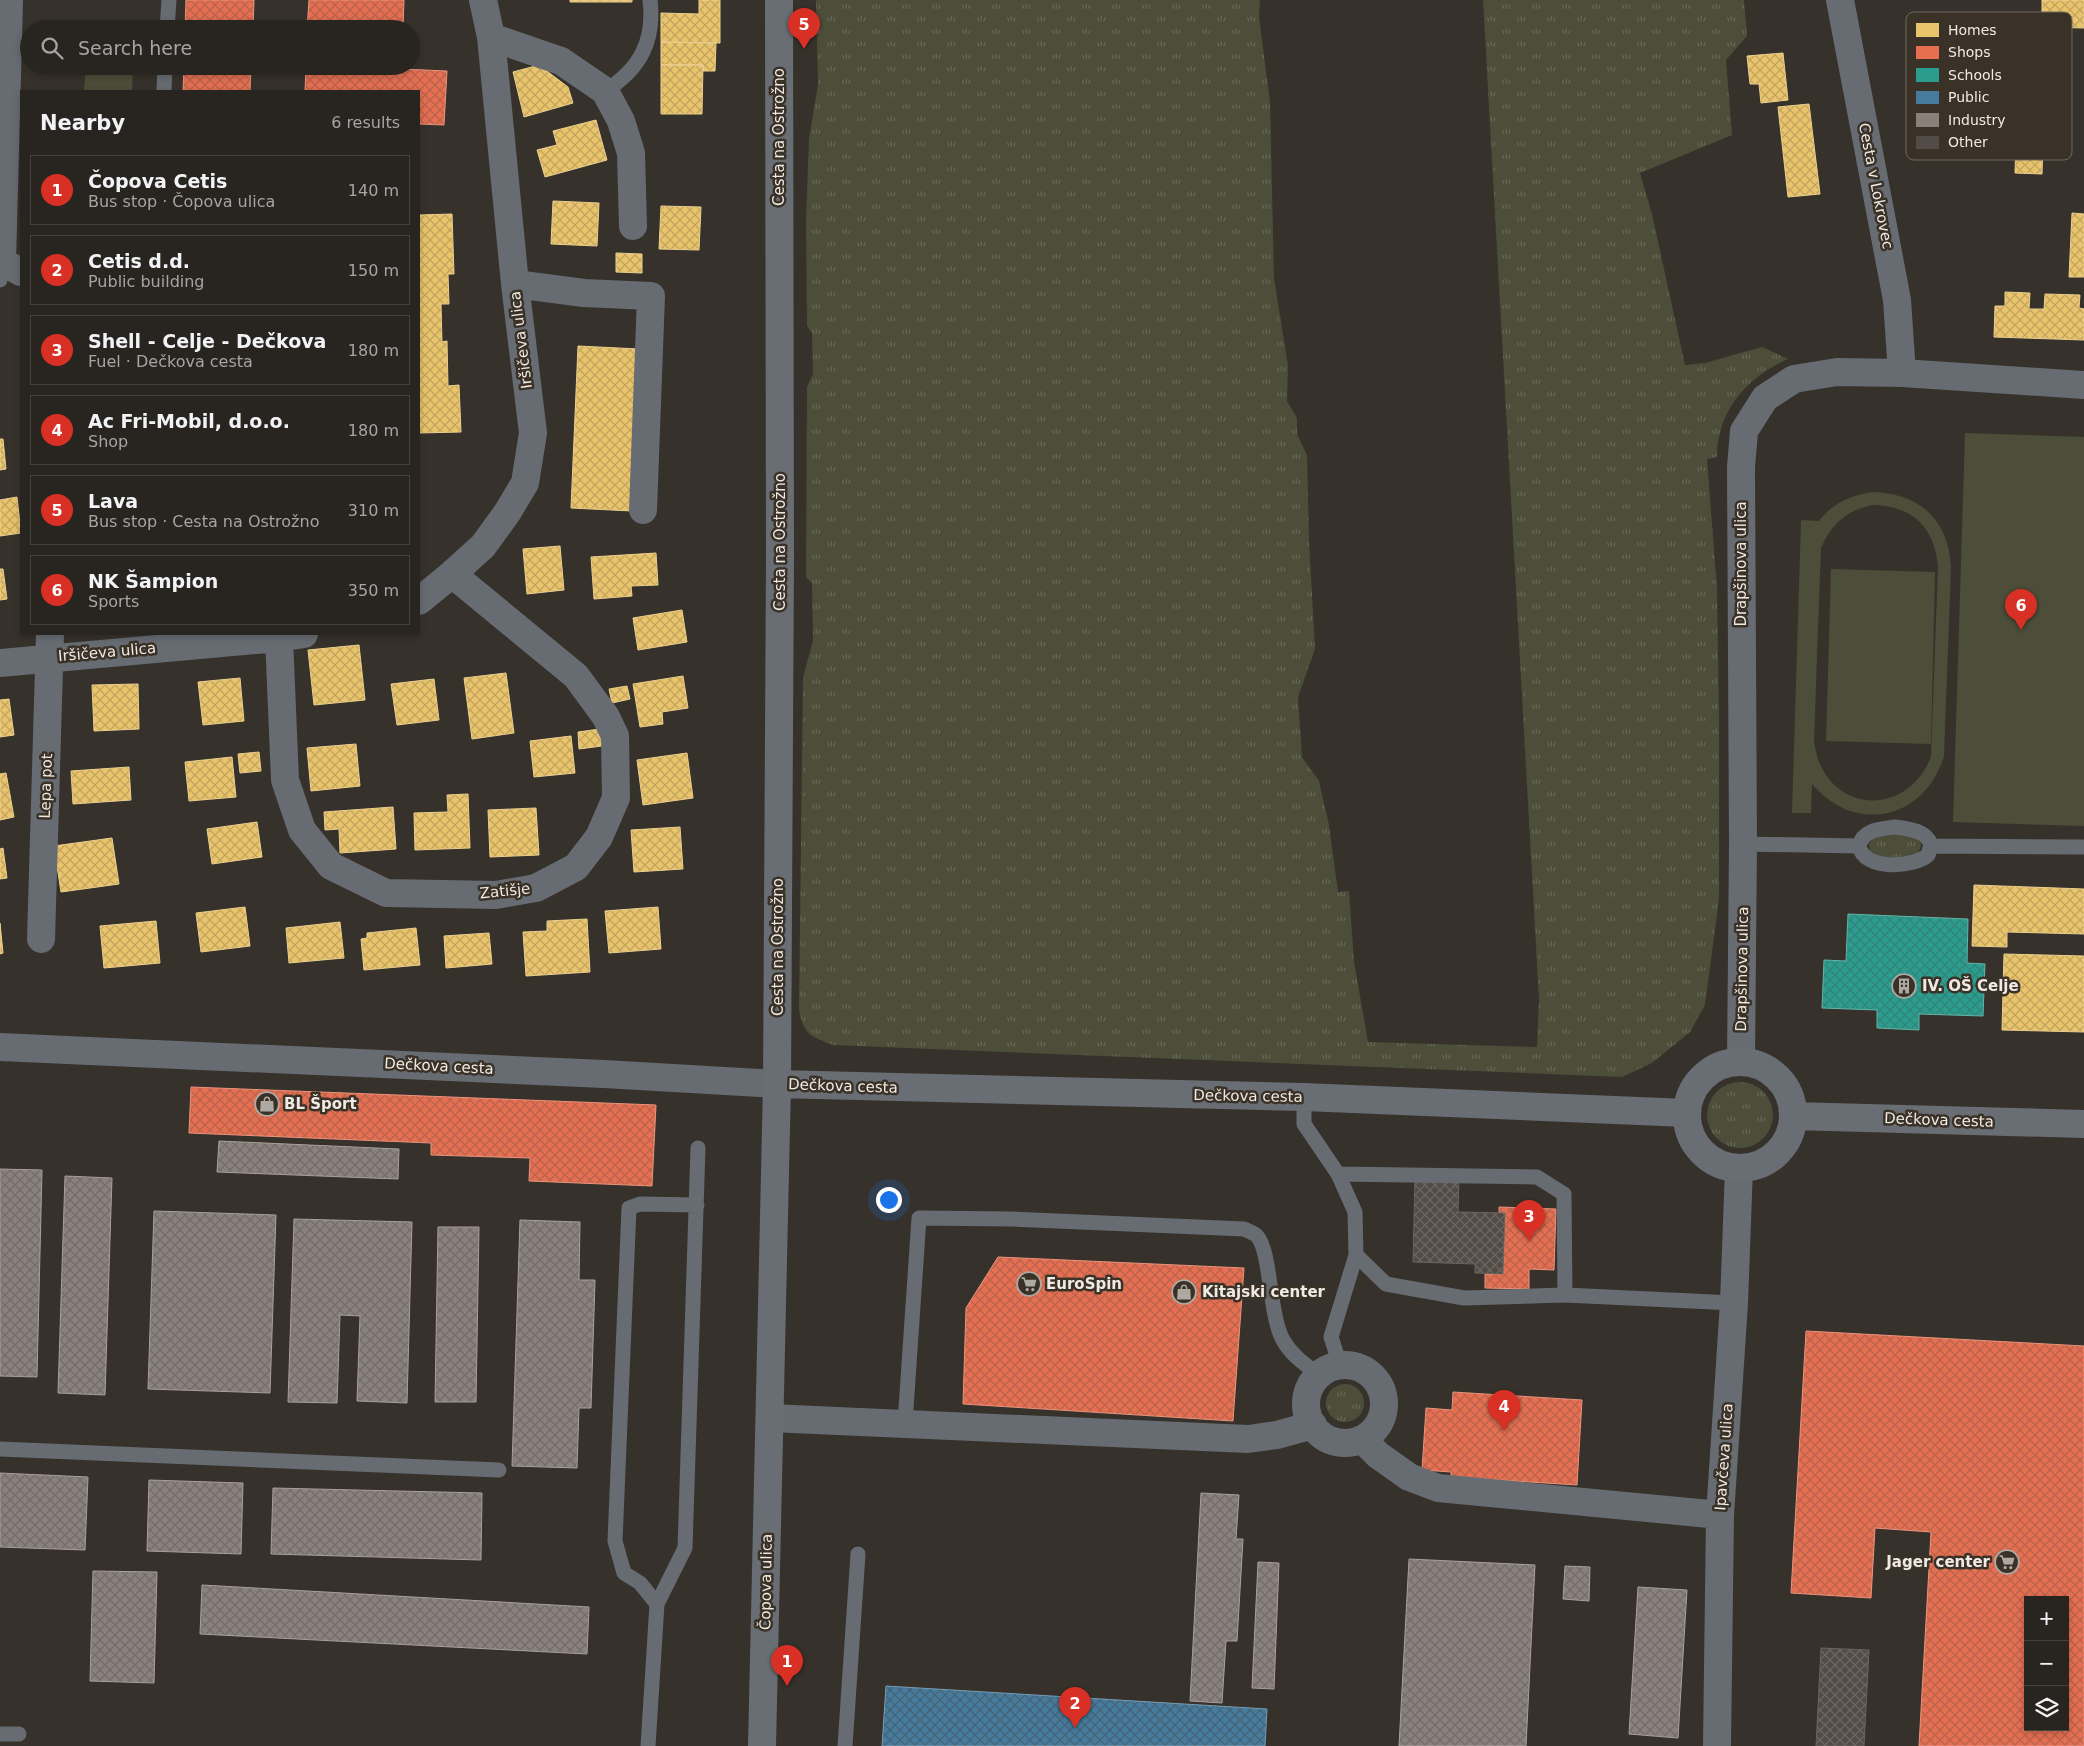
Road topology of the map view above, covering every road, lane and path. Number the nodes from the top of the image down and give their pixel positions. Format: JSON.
{"nodes":[{"id":1,"x":9,"y":0,"type":"edge"},
{"id":2,"x":169,"y":0,"type":"edge"},
{"id":3,"x":483,"y":0,"type":"edge"},
{"id":4,"x":650,"y":0,"type":"edge"},
{"id":5,"x":779,"y":0,"type":"edge"},
{"id":6,"x":1840,"y":0,"type":"edge"},
{"id":7,"x":168,"y":20,"type":"edge"},
{"id":8,"x":490,"y":37,"type":"junction"},
{"id":9,"x":165,"y":75,"type":"edge"},
{"id":10,"x":164,"y":90,"type":"edge"},
{"id":11,"x":605,"y":91,"type":"junction"},
{"id":12,"x":633,"y":226,"type":"dead end"},
{"id":13,"x":8,"y":271,"type":"edge"},
{"id":14,"x":514,"y":284,"type":"junction"},
{"id":15,"x":1902,"y":373,"type":"junction"},
{"id":16,"x":2084,"y":385,"type":"edge"},
{"id":17,"x":643,"y":510,"type":"dead end"},
{"id":18,"x":452,"y":574,"type":"junction"},
{"id":19,"x":420,"y":600,"type":"edge"},
{"id":20,"x":291,"y":636,"type":"edge"},
{"id":21,"x":50,"y":645,"type":"edge"},
{"id":22,"x":0,"y":663,"type":"edge"},
{"id":23,"x":1743,"y":844,"type":"junction"},
{"id":24,"x":1859,"y":846,"type":"junction"},
{"id":25,"x":1931,"y":846,"type":"junction"},
{"id":26,"x":2084,"y":847,"type":"edge"},
{"id":27,"x":40,"y":939,"type":"dead end"},
{"id":28,"x":0,"y":1047,"type":"edge"},
{"id":29,"x":1741,"y":1061,"type":"junction"},
{"id":30,"x":777,"y":1084,"type":"junction"},
{"id":31,"x":1304,"y":1097,"type":"junction"},
{"id":32,"x":1686,"y":1113,"type":"junction"},
{"id":33,"x":1793,"y":1116,"type":"junction"},
{"id":34,"x":2084,"y":1124,"type":"edge"},
{"id":35,"x":698,"y":1148,"type":"dead end"},
{"id":36,"x":1739,"y":1168,"type":"junction"},
{"id":37,"x":1338,"y":1174,"type":"junction"},
{"id":38,"x":697,"y":1205,"type":"junction"},
{"id":39,"x":1356,"y":1255,"type":"junction"},
{"id":40,"x":1565,"y":1296,"type":"junction"},
{"id":41,"x":1734,"y":1303,"type":"junction"},
{"id":42,"x":1330,"y":1370,"type":"junction"},
{"id":43,"x":770,"y":1418,"type":"junction"},
{"id":44,"x":904,"y":1423,"type":"junction"},
{"id":45,"x":1313,"y":1425,"type":"junction"},
{"id":46,"x":1362,"y":1439,"type":"junction"},
{"id":47,"x":0,"y":1448,"type":"edge"},
{"id":48,"x":499,"y":1470,"type":"dead end"},
{"id":49,"x":1720,"y":1514,"type":"junction"},
{"id":50,"x":858,"y":1554,"type":"dead end"},
{"id":51,"x":658,"y":1604,"type":"junction"},
{"id":52,"x":0,"y":1734,"type":"edge"},
{"id":53,"x":19,"y":1734,"type":"dead end"},
{"id":54,"x":648,"y":1746,"type":"edge"},
{"id":55,"x":762,"y":1746,"type":"edge"},
{"id":56,"x":844,"y":1746,"type":"edge"},
{"id":57,"x":1717,"y":1746,"type":"edge"}],
"edges":[{"from":1,"to":13,"type":"street"},
{"from":2,"to":7,"type":"lane"},
{"from":3,"to":8,"type":"street","name":"Iršičeva ulica"},
{"from":4,"to":11,"type":"lane"},
{"from":5,"to":30,"type":"street","name":"Cesta na Ostrožno"},
{"from":6,"to":15,"type":"street","name":"Cesta v Lokrovec"},
{"from":8,"to":11,"type":"street"},
{"from":8,"to":14,"type":"street","name":"Iršičeva ulica"},
{"from":9,"to":10,"type":"lane"},
{"from":11,"to":12,"type":"street"},
{"from":14,"to":17,"type":"street"},
{"from":14,"to":18,"type":"street","name":"Iršičeva ulica"},
{"from":15,"to":16,"type":"street","name":"Drapšinova ulica"},
{"from":15,"to":23,"type":"street","name":"Drapšinova ulica"},
{"from":18,"to":19,"type":"street","name":"Iršičeva ulica"},
{"from":18,"to":20,"type":"street","name":"Zatišje"},
{"from":20,"to":21,"type":"street","name":"Iršičeva ulica"},
{"from":21,"to":22,"type":"street","name":"Iršičeva ulica"},
{"from":21,"to":27,"type":"street","name":"Lepa pot"},
{"from":23,"to":24,"type":"lane"},
{"from":23,"to":29,"type":"street","name":"Drapšinova ulica"},
{"from":24,"to":25,"type":"lane"},
{"from":24,"to":25,"type":"lane"},
{"from":25,"to":26,"type":"lane"},
{"from":28,"to":30,"type":"street","name":"Dečkova cesta"},
{"from":29,"to":32,"type":"street"},
{"from":29,"to":33,"type":"street"},
{"from":30,"to":31,"type":"street","name":"Dečkova cesta"},
{"from":30,"to":43,"type":"street","name":"Cesta na Ostrožno"},
{"from":31,"to":32,"type":"street","name":"Dečkova cesta"},
{"from":31,"to":37,"type":"lane"},
{"from":32,"to":36,"type":"street"},
{"from":33,"to":34,"type":"street","name":"Dečkova cesta"},
{"from":33,"to":36,"type":"street"},
{"from":35,"to":38,"type":"lane"},
{"from":36,"to":41,"type":"street","name":"Ipavčeva ulica"},
{"from":37,"to":39,"type":"lane"},
{"from":37,"to":40,"type":"lane"},
{"from":38,"to":51,"type":"lane"},
{"from":38,"to":51,"type":"lane"},
{"from":39,"to":40,"type":"lane"},
{"from":39,"to":42,"type":"lane"},
{"from":40,"to":41,"type":"lane"},
{"from":41,"to":49,"type":"street","name":"Ipavčeva ulica"},
{"from":42,"to":44,"type":"lane"},
{"from":42,"to":45,"type":"street"},
{"from":42,"to":46,"type":"street"},
{"from":43,"to":44,"type":"street"},
{"from":43,"to":55,"type":"street","name":"Čopova ulica"},
{"from":44,"to":45,"type":"street"},
{"from":45,"to":46,"type":"street"},
{"from":46,"to":49,"type":"street"},
{"from":47,"to":48,"type":"lane"},
{"from":49,"to":57,"type":"street","name":"Ipavčeva ulica"},
{"from":50,"to":56,"type":"lane"},
{"from":51,"to":54,"type":"lane"},
{"from":52,"to":53,"type":"lane"}]}
